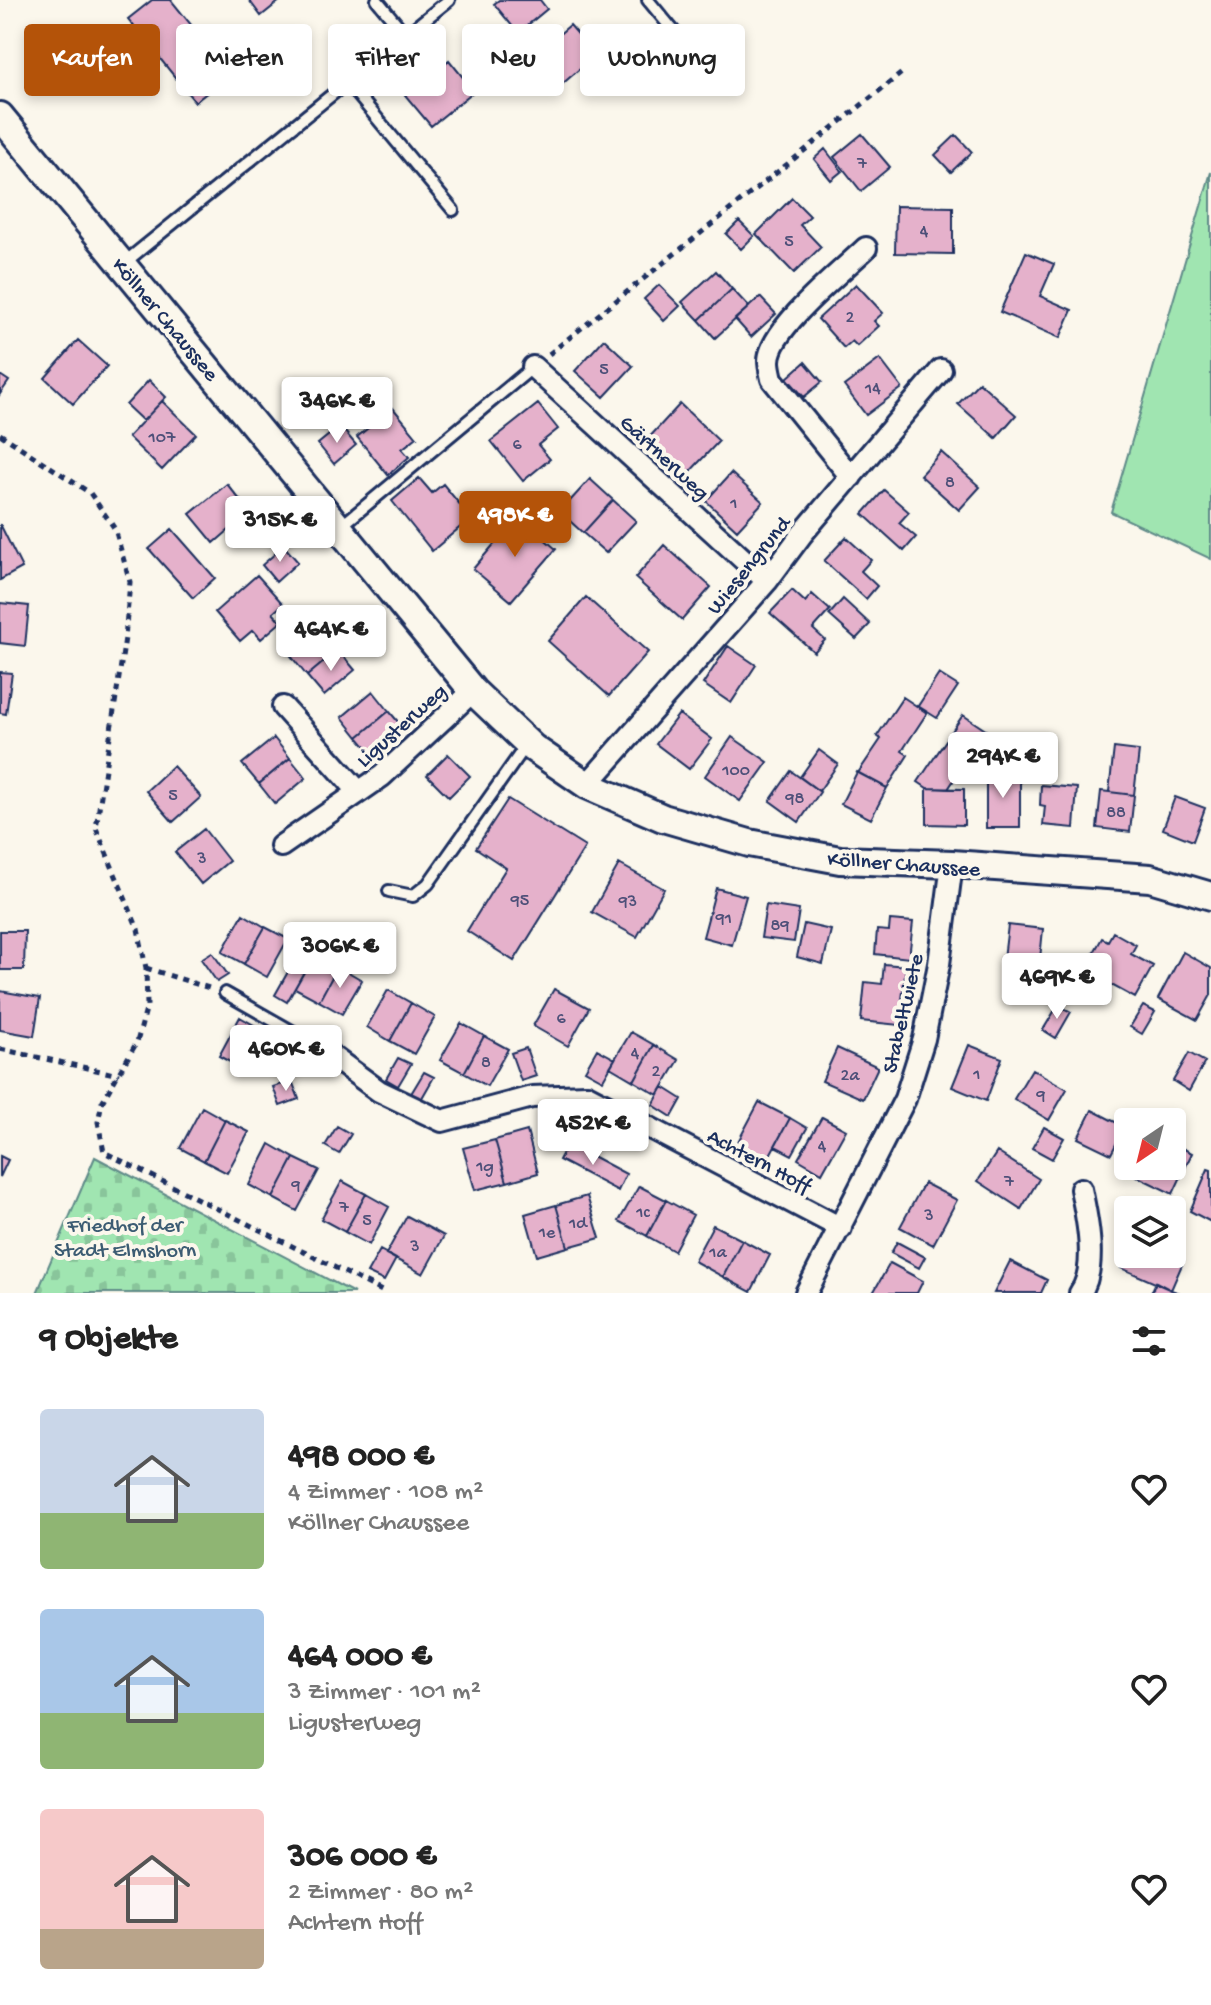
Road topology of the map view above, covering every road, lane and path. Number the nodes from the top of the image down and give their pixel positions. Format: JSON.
{"nodes":[{"id":1,"x":377,"y":0,"type":"edge"},
{"id":2,"x":449,"y":0,"type":"edge"},
{"id":3,"x":648,"y":0,"type":"edge"},
{"id":4,"x":397,"y":24,"type":"edge"},
{"id":5,"x":418,"y":24,"type":"edge"},
{"id":6,"x":668,"y":24,"type":"edge"},
{"id":7,"x":903,"y":72,"type":"dead end"},
{"id":8,"x":330,"y":96,"type":"edge"},
{"id":9,"x":359,"y":96,"type":"edge"},
{"id":10,"x":0,"y":116,"type":"edge"},
{"id":11,"x":453,"y":210,"type":"dead end"},
{"id":12,"x":866,"y":248,"type":"dead end"},
{"id":13,"x":123,"y":264,"type":"junction"},
{"id":14,"x":533,"y":367,"type":"junction"},
{"id":15,"x":941,"y":370,"type":"dead end"},
{"id":16,"x":0,"y":434,"type":"edge"},
{"id":17,"x":851,"y":477,"type":"junction"},
{"id":18,"x":340,"y":527,"type":"junction"},
{"id":19,"x":767,"y":581,"type":"junction"},
{"id":20,"x":473,"y":691,"type":"junction"},
{"id":21,"x":283,"y":707,"type":"dead end"},
{"id":22,"x":528,"y":743,"type":"junction"},
{"id":23,"x":587,"y":785,"type":"junction"},
{"id":24,"x":359,"y":792,"type":"junction"},
{"id":25,"x":281,"y":846,"type":"dead end"},
{"id":26,"x":952,"y":864,"type":"junction"},
{"id":27,"x":389,"y":891,"type":"dead end"},
{"id":28,"x":1211,"y":896,"type":"edge"},
{"id":29,"x":146,"y":968,"type":"junction"},
{"id":30,"x":225,"y":993,"type":"joint"},
{"id":31,"x":318,"y":1046,"type":"joint"},
{"id":32,"x":0,"y":1049,"type":"edge"},
{"id":33,"x":119,"y":1075,"type":"junction"},
{"id":34,"x":1081,"y":1189,"type":"dead end"},
{"id":35,"x":841,"y":1228,"type":"junction"},
{"id":36,"x":386,"y":1293,"type":"edge"},
{"id":37,"x":806,"y":1293,"type":"edge"},
{"id":38,"x":1080,"y":1293,"type":"edge"}],
"edges":[{"from":1,"to":4,"type":"lane"},
{"from":2,"to":5,"type":"lane"},
{"from":3,"to":6,"type":"lane"},
{"from":7,"to":14,"type":"path"},
{"from":8,"to":13,"type":"lane"},
{"from":9,"to":11,"type":"lane"},
{"from":10,"to":13,"type":"street","name":"Köllner Chaussee"},
{"from":12,"to":17,"type":"street"},
{"from":13,"to":18,"type":"street","name":"Köllner Chaussee"},
{"from":14,"to":18,"type":"lane"},
{"from":14,"to":19,"type":"street","name":"Gärtnerweg"},
{"from":15,"to":17,"type":"street","name":"Wiesengrund"},
{"from":16,"to":29,"type":"path"},
{"from":17,"to":19,"type":"street","name":"Wiesengrund"},
{"from":18,"to":20,"type":"street","name":"Köllner Chaussee"},
{"from":19,"to":23,"type":"street","name":"Wiesengrund"},
{"from":20,"to":22,"type":"street","name":"Köllner Chaussee"},
{"from":20,"to":24,"type":"street","name":"Ligusterweg"},
{"from":21,"to":24,"type":"street","name":"Ligusterweg"},
{"from":22,"to":23,"type":"street","name":"Köllner Chaussee"},
{"from":22,"to":27,"type":"lane"},
{"from":23,"to":26,"type":"street","name":"Köllner Chaussee"},
{"from":24,"to":25,"type":"street","name":"Ligusterweg"},
{"from":26,"to":28,"type":"street","name":"Köllner Chaussee"},
{"from":26,"to":35,"type":"street","name":"Stabeltwiete"},
{"from":29,"to":30,"type":"path"},
{"from":29,"to":33,"type":"path"},
{"from":30,"to":31,"type":"lane","name":"Achtern Hoff"},
{"from":31,"to":35,"type":"street","name":"Achtern Hoff"},
{"from":32,"to":33,"type":"path"},
{"from":33,"to":36,"type":"path"},
{"from":34,"to":38,"type":"street"},
{"from":35,"to":37,"type":"street","name":"Stabeltwiete"}]}
